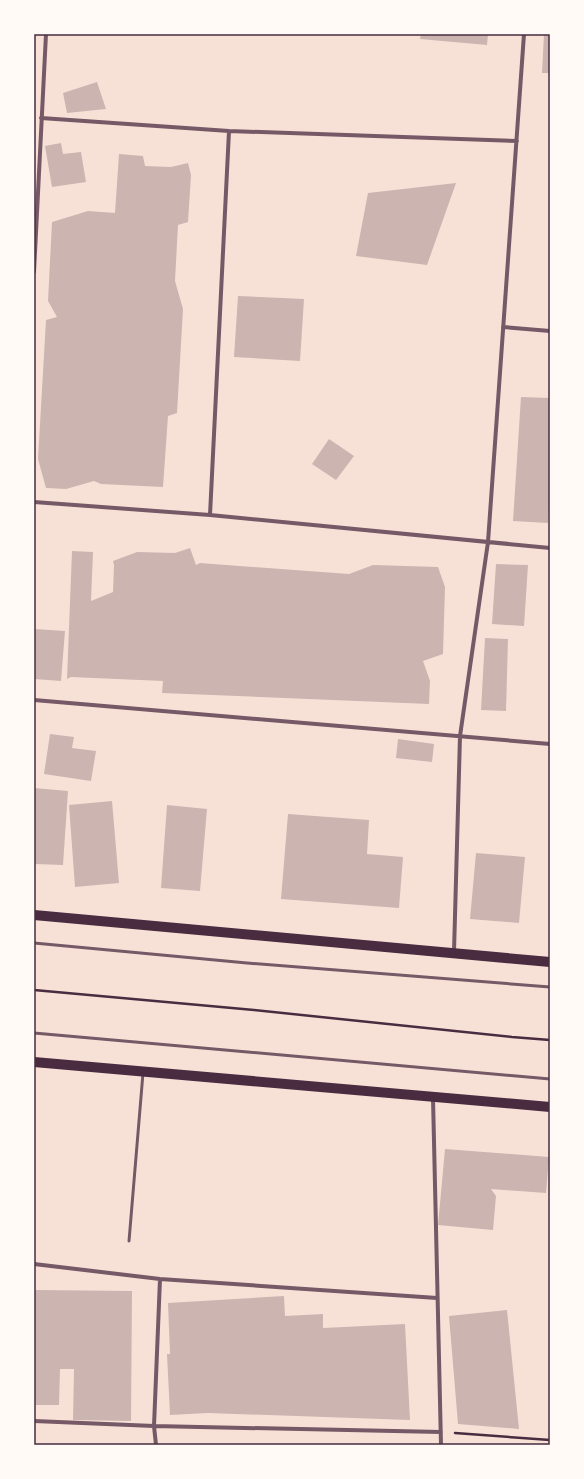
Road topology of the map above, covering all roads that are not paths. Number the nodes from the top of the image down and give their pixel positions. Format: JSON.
{"nodes":[{"id":1,"x":46,"y":34,"type":"edge"},
{"id":2,"x":524,"y":34,"type":"edge"},
{"id":3,"x":41,"y":118,"type":"junction"},
{"id":4,"x":229,"y":131,"type":"junction"},
{"id":5,"x":517,"y":141,"type":"junction"},
{"id":6,"x":34,"y":272,"type":"edge"},
{"id":7,"x":503,"y":328,"type":"junction"},
{"id":8,"x":550,"y":331,"type":"edge"},
{"id":9,"x":34,"y":502,"type":"edge"},
{"id":10,"x":210,"y":515,"type":"junction"},
{"id":11,"x":488,"y":542,"type":"junction"},
{"id":12,"x":550,"y":548,"type":"edge"},
{"id":13,"x":34,"y":700,"type":"edge"},
{"id":14,"x":460,"y":736,"type":"junction"},
{"id":15,"x":550,"y":744,"type":"edge"},
{"id":16,"x":34,"y":915,"type":"edge"},
{"id":17,"x":34,"y":943,"type":"edge"},
{"id":18,"x":454,"y":953,"type":"junction"},
{"id":19,"x":550,"y":962,"type":"edge"},
{"id":20,"x":550,"y":987,"type":"edge"},
{"id":21,"x":34,"y":1033,"type":"edge"},
{"id":22,"x":34,"y":1062,"type":"edge"},
{"id":23,"x":143,"y":1072,"type":"junction"},
{"id":24,"x":550,"y":1079,"type":"edge"},
{"id":25,"x":433,"y":1098,"type":"junction"},
{"id":26,"x":550,"y":1107,"type":"edge"},
{"id":27,"x":128,"y":1241,"type":"dead end"},
{"id":28,"x":34,"y":1264,"type":"edge"},
{"id":29,"x":160,"y":1279,"type":"junction"},
{"id":30,"x":437,"y":1298,"type":"junction"},
{"id":31,"x":34,"y":1421,"type":"edge"},
{"id":32,"x":154,"y":1426,"type":"junction"},
{"id":33,"x":441,"y":1432,"type":"junction"},
{"id":34,"x":156,"y":1445,"type":"edge"},
{"id":35,"x":441,"y":1445,"type":"edge"}],
"edges":[{"from":1,"to":3,"type":"street"},
{"from":2,"to":5,"type":"street"},
{"from":3,"to":4,"type":"street"},
{"from":3,"to":6,"type":"street"},
{"from":4,"to":5,"type":"street"},
{"from":4,"to":10,"type":"street"},
{"from":5,"to":7,"type":"street"},
{"from":7,"to":8,"type":"street"},
{"from":7,"to":11,"type":"street"},
{"from":9,"to":10,"type":"street"},
{"from":10,"to":11,"type":"street"},
{"from":11,"to":12,"type":"street"},
{"from":11,"to":14,"type":"street"},
{"from":13,"to":14,"type":"street"},
{"from":14,"to":15,"type":"street"},
{"from":14,"to":18,"type":"street"},
{"from":16,"to":18,"type":"main road"},
{"from":17,"to":20,"type":"lane"},
{"from":18,"to":19,"type":"main road"},
{"from":21,"to":24,"type":"lane"},
{"from":22,"to":23,"type":"main road"},
{"from":23,"to":25,"type":"main road"},
{"from":23,"to":27,"type":"lane"},
{"from":25,"to":26,"type":"main road"},
{"from":25,"to":30,"type":"street"},
{"from":28,"to":29,"type":"street"},
{"from":29,"to":30,"type":"street"},
{"from":29,"to":32,"type":"street"},
{"from":30,"to":33,"type":"street"},
{"from":31,"to":32,"type":"street"},
{"from":32,"to":33,"type":"street"},
{"from":32,"to":34,"type":"street"},
{"from":33,"to":35,"type":"street"}]}
